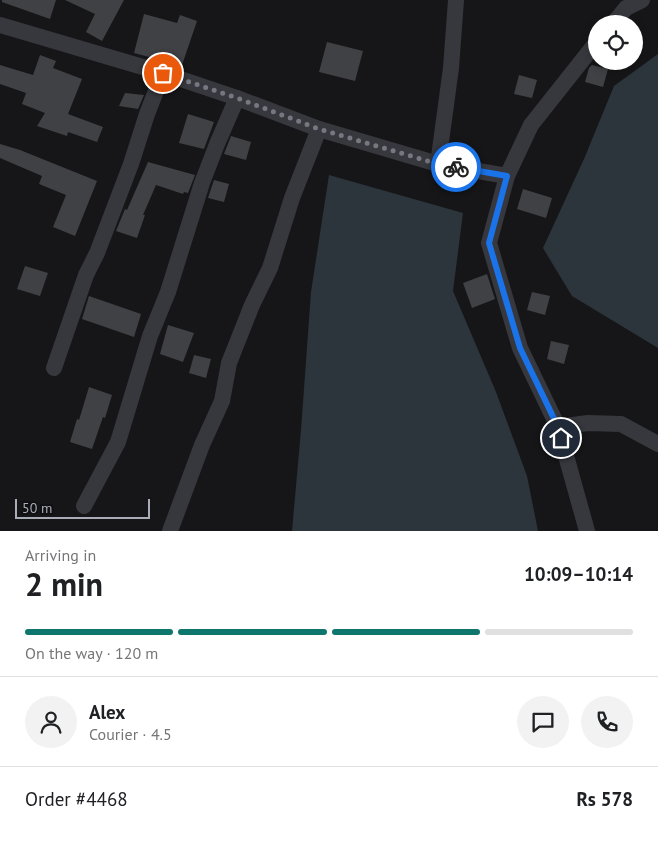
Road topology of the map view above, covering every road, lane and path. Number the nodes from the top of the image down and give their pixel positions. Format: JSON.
{"nodes":[{"id":1,"x":456,"y":0,"type":"edge"},
{"id":2,"x":642,"y":0,"type":"edge"},
{"id":3,"x":620,"y":15,"type":"edge"},
{"id":4,"x":0,"y":24,"type":"edge"},
{"id":5,"x":588,"y":53,"type":"edge"},
{"id":6,"x":163,"y":73,"type":"junction"},
{"id":7,"x":237,"y":98,"type":"junction"},
{"id":8,"x":319,"y":129,"type":"junction"},
{"id":9,"x":438,"y":164,"type":"junction"},
{"id":10,"x":507,"y":176,"type":"junction"},
{"id":11,"x":54,"y":368,"type":"dead end"},
{"id":12,"x":558,"y":427,"type":"junction"},
{"id":13,"x":658,"y":444,"type":"edge"},
{"id":14,"x":84,"y":506,"type":"dead end"},
{"id":15,"x":170,"y":531,"type":"edge"},
{"id":16,"x":587,"y":531,"type":"edge"}],
"edges":[{"from":1,"to":9,"type":"street"},
{"from":2,"to":3,"type":"street"},
{"from":4,"to":6,"type":"street"},
{"from":5,"to":10,"type":"street"},
{"from":6,"to":7,"type":"street"},
{"from":6,"to":11,"type":"street"},
{"from":7,"to":8,"type":"street"},
{"from":7,"to":14,"type":"street"},
{"from":8,"to":9,"type":"street"},
{"from":8,"to":15,"type":"street"},
{"from":9,"to":10,"type":"street"},
{"from":10,"to":12,"type":"street"},
{"from":12,"to":13,"type":"street"},
{"from":12,"to":16,"type":"street"}]}
